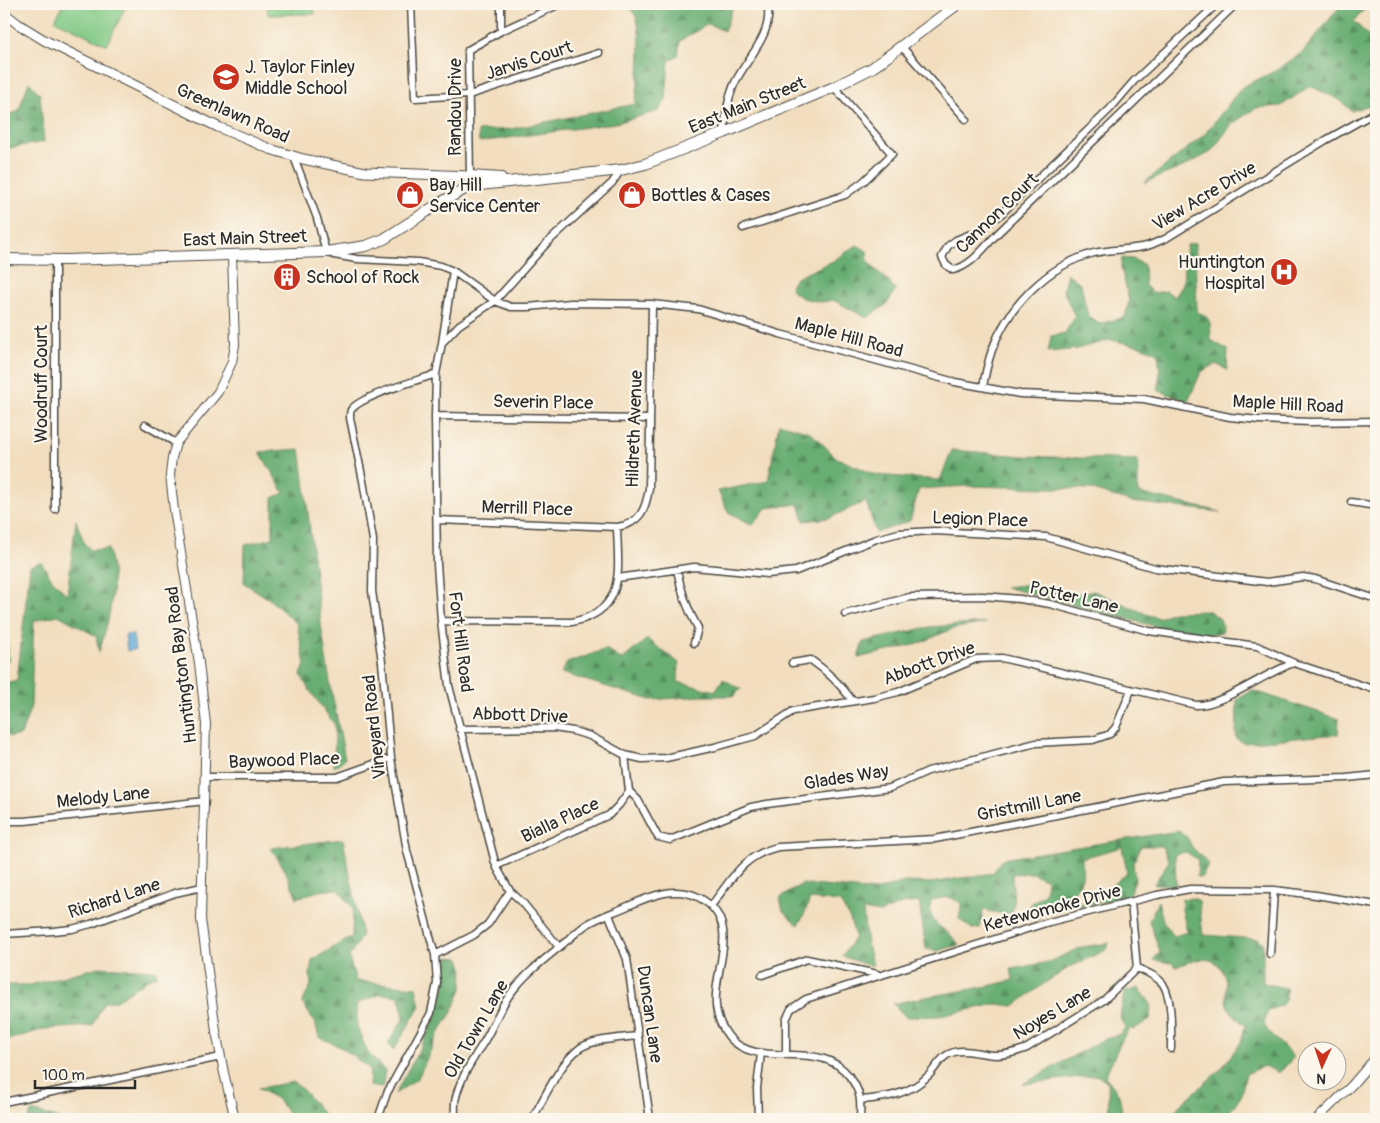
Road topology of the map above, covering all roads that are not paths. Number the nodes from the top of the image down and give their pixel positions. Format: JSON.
{"nodes":[{"id":1,"x":411,"y":4,"type":"edge"},
{"id":2,"x":500,"y":4,"type":"edge"},
{"id":3,"x":560,"y":4,"type":"edge"},
{"id":4,"x":766,"y":4,"type":"edge"},
{"id":5,"x":958,"y":4,"type":"edge"},
{"id":6,"x":1217,"y":4,"type":"edge"},
{"id":7,"x":1236,"y":4,"type":"edge"},
{"id":8,"x":4,"y":13,"type":"edge"},
{"id":9,"x":1196,"y":22,"type":"junction"},
{"id":10,"x":502,"y":31,"type":"junction"},
{"id":11,"x":1206,"y":32,"type":"junction"},
{"id":12,"x":902,"y":47,"type":"junction"},
{"id":13,"x":599,"y":53,"type":"dead end"},
{"id":14,"x":834,"y":87,"type":"junction"},
{"id":15,"x":468,"y":95,"type":"junction"},
{"id":16,"x":1115,"y":103,"type":"junction"},
{"id":17,"x":1124,"y":111,"type":"junction"},
{"id":18,"x":1376,"y":112,"type":"edge"},
{"id":19,"x":966,"y":119,"type":"dead end"},
{"id":20,"x":724,"y":133,"type":"junction"},
{"id":21,"x":294,"y":157,"type":"junction"},
{"id":22,"x":621,"y":170,"type":"junction"},
{"id":23,"x":470,"y":181,"type":"junction"},
{"id":24,"x":1024,"y":191,"type":"junction"},
{"id":25,"x":1032,"y":199,"type":"junction"},
{"id":26,"x":743,"y":228,"type":"dead end"},
{"id":27,"x":326,"y":252,"type":"junction"},
{"id":28,"x":232,"y":255,"type":"junction"},
{"id":29,"x":4,"y":259,"type":"edge"},
{"id":30,"x":56,"y":260,"type":"junction"},
{"id":31,"x":453,"y":271,"type":"junction"},
{"id":32,"x":495,"y":301,"type":"junction"},
{"id":33,"x":652,"y":304,"type":"junction"},
{"id":34,"x":442,"y":343,"type":"junction"},
{"id":35,"x":436,"y":374,"type":"junction"},
{"id":36,"x":983,"y":387,"type":"junction"},
{"id":37,"x":435,"y":416,"type":"junction"},
{"id":38,"x":650,"y":418,"type":"junction"},
{"id":39,"x":1376,"y":421,"type":"edge"},
{"id":40,"x":145,"y":425,"type":"dead end"},
{"id":41,"x":176,"y":443,"type":"junction"},
{"id":42,"x":1351,"y":502,"type":"dead end"},
{"id":43,"x":1376,"y":506,"type":"edge"},
{"id":44,"x":55,"y":509,"type":"dead end"},
{"id":45,"x":437,"y":520,"type":"junction"},
{"id":46,"x":617,"y":526,"type":"junction"},
{"id":47,"x":677,"y":570,"type":"junction"},
{"id":48,"x":618,"y":578,"type":"junction"},
{"id":49,"x":1376,"y":599,"type":"edge"},
{"id":50,"x":844,"y":614,"type":"dead end"},
{"id":51,"x":441,"y":621,"type":"junction"},
{"id":52,"x":694,"y":643,"type":"dead end"},
{"id":53,"x":1294,"y":662,"type":"junction"},
{"id":54,"x":792,"y":663,"type":"dead end"},
{"id":55,"x":1131,"y":690,"type":"junction"},
{"id":56,"x":1376,"y":690,"type":"edge"},
{"id":57,"x":852,"y":700,"type":"junction"},
{"id":58,"x":459,"y":728,"type":"junction"},
{"id":59,"x":625,"y":755,"type":"junction"},
{"id":60,"x":392,"y":758,"type":"junction"},
{"id":61,"x":1376,"y":775,"type":"edge"},
{"id":62,"x":206,"y":777,"type":"junction"},
{"id":63,"x":629,"y":790,"type":"junction"},
{"id":64,"x":205,"y":801,"type":"junction"},
{"id":65,"x":4,"y":819,"type":"edge"},
{"id":66,"x":496,"y":866,"type":"junction"},
{"id":67,"x":202,"y":887,"type":"junction"},
{"id":68,"x":1274,"y":890,"type":"junction"},
{"id":69,"x":510,"y":891,"type":"junction"},
{"id":70,"x":1131,"y":902,"type":"junction"},
{"id":71,"x":1376,"y":904,"type":"edge"},
{"id":72,"x":711,"y":906,"type":"junction"},
{"id":73,"x":609,"y":915,"type":"junction"},
{"id":74,"x":4,"y":934,"type":"edge"},
{"id":75,"x":560,"y":947,"type":"junction"},
{"id":76,"x":435,"y":954,"type":"junction"},
{"id":77,"x":1270,"y":954,"type":"dead end"},
{"id":78,"x":1137,"y":968,"type":"junction"},
{"id":79,"x":762,"y":975,"type":"dead end"},
{"id":80,"x":878,"y":975,"type":"junction"},
{"id":81,"x":637,"y":1036,"type":"junction"},
{"id":82,"x":1171,"y":1049,"type":"dead end"},
{"id":83,"x":761,"y":1053,"type":"junction"},
{"id":84,"x":786,"y":1053,"type":"junction"},
{"id":85,"x":221,"y":1057,"type":"junction"},
{"id":86,"x":1376,"y":1057,"type":"edge"},
{"id":87,"x":861,"y":1100,"type":"junction"},
{"id":88,"x":4,"y":1102,"type":"edge"},
{"id":89,"x":235,"y":1119,"type":"edge"},
{"id":90,"x":378,"y":1119,"type":"edge"},
{"id":91,"x":455,"y":1119,"type":"edge"},
{"id":92,"x":532,"y":1119,"type":"edge"},
{"id":93,"x":650,"y":1119,"type":"edge"},
{"id":94,"x":758,"y":1119,"type":"edge"},
{"id":95,"x":860,"y":1119,"type":"edge"},
{"id":96,"x":1317,"y":1119,"type":"edge"}],
"edges":[{"from":1,"to":15,"type":"street","name":"Jarvis Court"},
{"from":2,"to":10,"type":"street"},
{"from":3,"to":10,"type":"street","name":"Randou Drive"},
{"from":4,"to":20,"type":"street"},
{"from":5,"to":12,"type":"main road","name":"East Main Street"},
{"from":6,"to":9,"type":"street","name":"Cannon Court"},
{"from":7,"to":11,"type":"street","name":"Cannon Court"},
{"from":8,"to":21,"type":"main road","name":"Greenlawn Road"},
{"from":9,"to":11,"type":"street"},
{"from":9,"to":16,"type":"street","name":"Cannon Court"},
{"from":10,"to":15,"type":"street","name":"Randou Drive"},
{"from":11,"to":17,"type":"street","name":"Cannon Court"},
{"from":12,"to":14,"type":"main road","name":"East Main Street"},
{"from":12,"to":19,"type":"street"},
{"from":13,"to":15,"type":"street","name":"Jarvis Court"},
{"from":14,"to":20,"type":"main road","name":"East Main Street"},
{"from":14,"to":26,"type":"street"},
{"from":15,"to":23,"type":"street","name":"Randou Drive"},
{"from":16,"to":17,"type":"street"},
{"from":16,"to":24,"type":"street","name":"Cannon Court"},
{"from":17,"to":25,"type":"street","name":"Cannon Court"},
{"from":18,"to":36,"type":"street","name":"View Acre Drive"},
{"from":20,"to":22,"type":"main road","name":"East Main Street"},
{"from":21,"to":23,"type":"main road","name":"Greenlawn Road"},
{"from":21,"to":27,"type":"street"},
{"from":22,"to":23,"type":"main road","name":"East Main Street"},
{"from":22,"to":32,"type":"street"},
{"from":23,"to":27,"type":"main road","name":"East Main Street"},
{"from":24,"to":25,"type":"street"},
{"from":24,"to":25,"type":"street","name":"Cannon Court"},
{"from":27,"to":28,"type":"main road","name":"East Main Street"},
{"from":27,"to":31,"type":"street","name":"Maple Hill Road"},
{"from":28,"to":30,"type":"main road","name":"East Main Street"},
{"from":28,"to":41,"type":"street","name":"Huntington Bay Road"},
{"from":29,"to":30,"type":"main road","name":"East Main Street"},
{"from":30,"to":44,"type":"street","name":"Woodruff Court"},
{"from":31,"to":32,"type":"street","name":"Maple Hill Road"},
{"from":31,"to":34,"type":"street","name":"Fort Hill Road"},
{"from":32,"to":33,"type":"street","name":"Maple Hill Road"},
{"from":32,"to":34,"type":"street"},
{"from":33,"to":36,"type":"street","name":"Maple Hill Road"},
{"from":33,"to":38,"type":"street","name":"Hildreth Avenue"},
{"from":34,"to":35,"type":"street","name":"Fort Hill Road"},
{"from":35,"to":37,"type":"street","name":"Fort Hill Road"},
{"from":35,"to":60,"type":"street","name":"Vineyard Road"},
{"from":36,"to":39,"type":"street","name":"Maple Hill Road"},
{"from":37,"to":38,"type":"street","name":"Severin Place"},
{"from":37,"to":45,"type":"street","name":"Fort Hill Road"},
{"from":38,"to":46,"type":"street","name":"Hildreth Avenue"},
{"from":40,"to":41,"type":"street"},
{"from":41,"to":62,"type":"street","name":"Huntington Bay Road"},
{"from":42,"to":43,"type":"street"},
{"from":45,"to":46,"type":"street","name":"Merrill Place"},
{"from":45,"to":51,"type":"street","name":"Fort Hill Road"},
{"from":46,"to":48,"type":"street"},
{"from":47,"to":48,"type":"street","name":"Legion Place"},
{"from":47,"to":49,"type":"street","name":"Legion Place"},
{"from":47,"to":52,"type":"street"},
{"from":48,"to":51,"type":"street"},
{"from":50,"to":53,"type":"street","name":"Potter Lane"},
{"from":51,"to":58,"type":"street","name":"Fort Hill Road"},
{"from":53,"to":55,"type":"street","name":"Abbott Drive"},
{"from":53,"to":56,"type":"street"},
{"from":54,"to":57,"type":"street"},
{"from":55,"to":57,"type":"street","name":"Abbott Drive"},
{"from":55,"to":63,"type":"street","name":"Glades Way"},
{"from":57,"to":59,"type":"street","name":"Abbott Drive"},
{"from":58,"to":59,"type":"street","name":"Abbott Drive"},
{"from":58,"to":66,"type":"street","name":"Fort Hill Road"},
{"from":59,"to":63,"type":"street","name":"Glades Way"},
{"from":60,"to":62,"type":"street","name":"Baywood Place"},
{"from":60,"to":76,"type":"street","name":"Vineyard Road"},
{"from":61,"to":72,"type":"street","name":"Gristmill Lane"},
{"from":62,"to":64,"type":"street","name":"Huntington Bay Road"},
{"from":63,"to":66,"type":"street","name":"Bialla Place"},
{"from":64,"to":65,"type":"street","name":"Melody Lane"},
{"from":64,"to":67,"type":"street","name":"Huntington Bay Road"},
{"from":66,"to":69,"type":"street","name":"Fort Hill Road"},
{"from":67,"to":74,"type":"street","name":"Richard Lane"},
{"from":67,"to":85,"type":"street","name":"Huntington Bay Road"},
{"from":68,"to":70,"type":"street","name":"Ketewomoke Drive"},
{"from":68,"to":71,"type":"street","name":"Ketewomoke Drive"},
{"from":68,"to":77,"type":"street"},
{"from":69,"to":75,"type":"street","name":"Fort Hill Road"},
{"from":69,"to":76,"type":"street"},
{"from":70,"to":78,"type":"street"},
{"from":70,"to":80,"type":"street","name":"Ketewomoke Drive"},
{"from":72,"to":73,"type":"street","name":"Old Town Lane"},
{"from":72,"to":83,"type":"street"},
{"from":73,"to":75,"type":"street","name":"Old Town Lane"},
{"from":73,"to":81,"type":"street","name":"Duncan Lane"},
{"from":75,"to":91,"type":"street","name":"Old Town Lane"},
{"from":76,"to":90,"type":"street","name":"Vineyard Road"},
{"from":78,"to":82,"type":"street"},
{"from":78,"to":87,"type":"street","name":"Noyes Lane"},
{"from":79,"to":80,"type":"street"},
{"from":80,"to":84,"type":"street","name":"Ketewomoke Drive"},
{"from":81,"to":92,"type":"street"},
{"from":81,"to":93,"type":"street","name":"Duncan Lane"},
{"from":83,"to":84,"type":"street"},
{"from":83,"to":94,"type":"street"},
{"from":84,"to":87,"type":"street"},
{"from":85,"to":88,"type":"street"},
{"from":85,"to":89,"type":"street","name":"Huntington Bay Road"},
{"from":86,"to":96,"type":"street"},
{"from":87,"to":95,"type":"street"}]}
